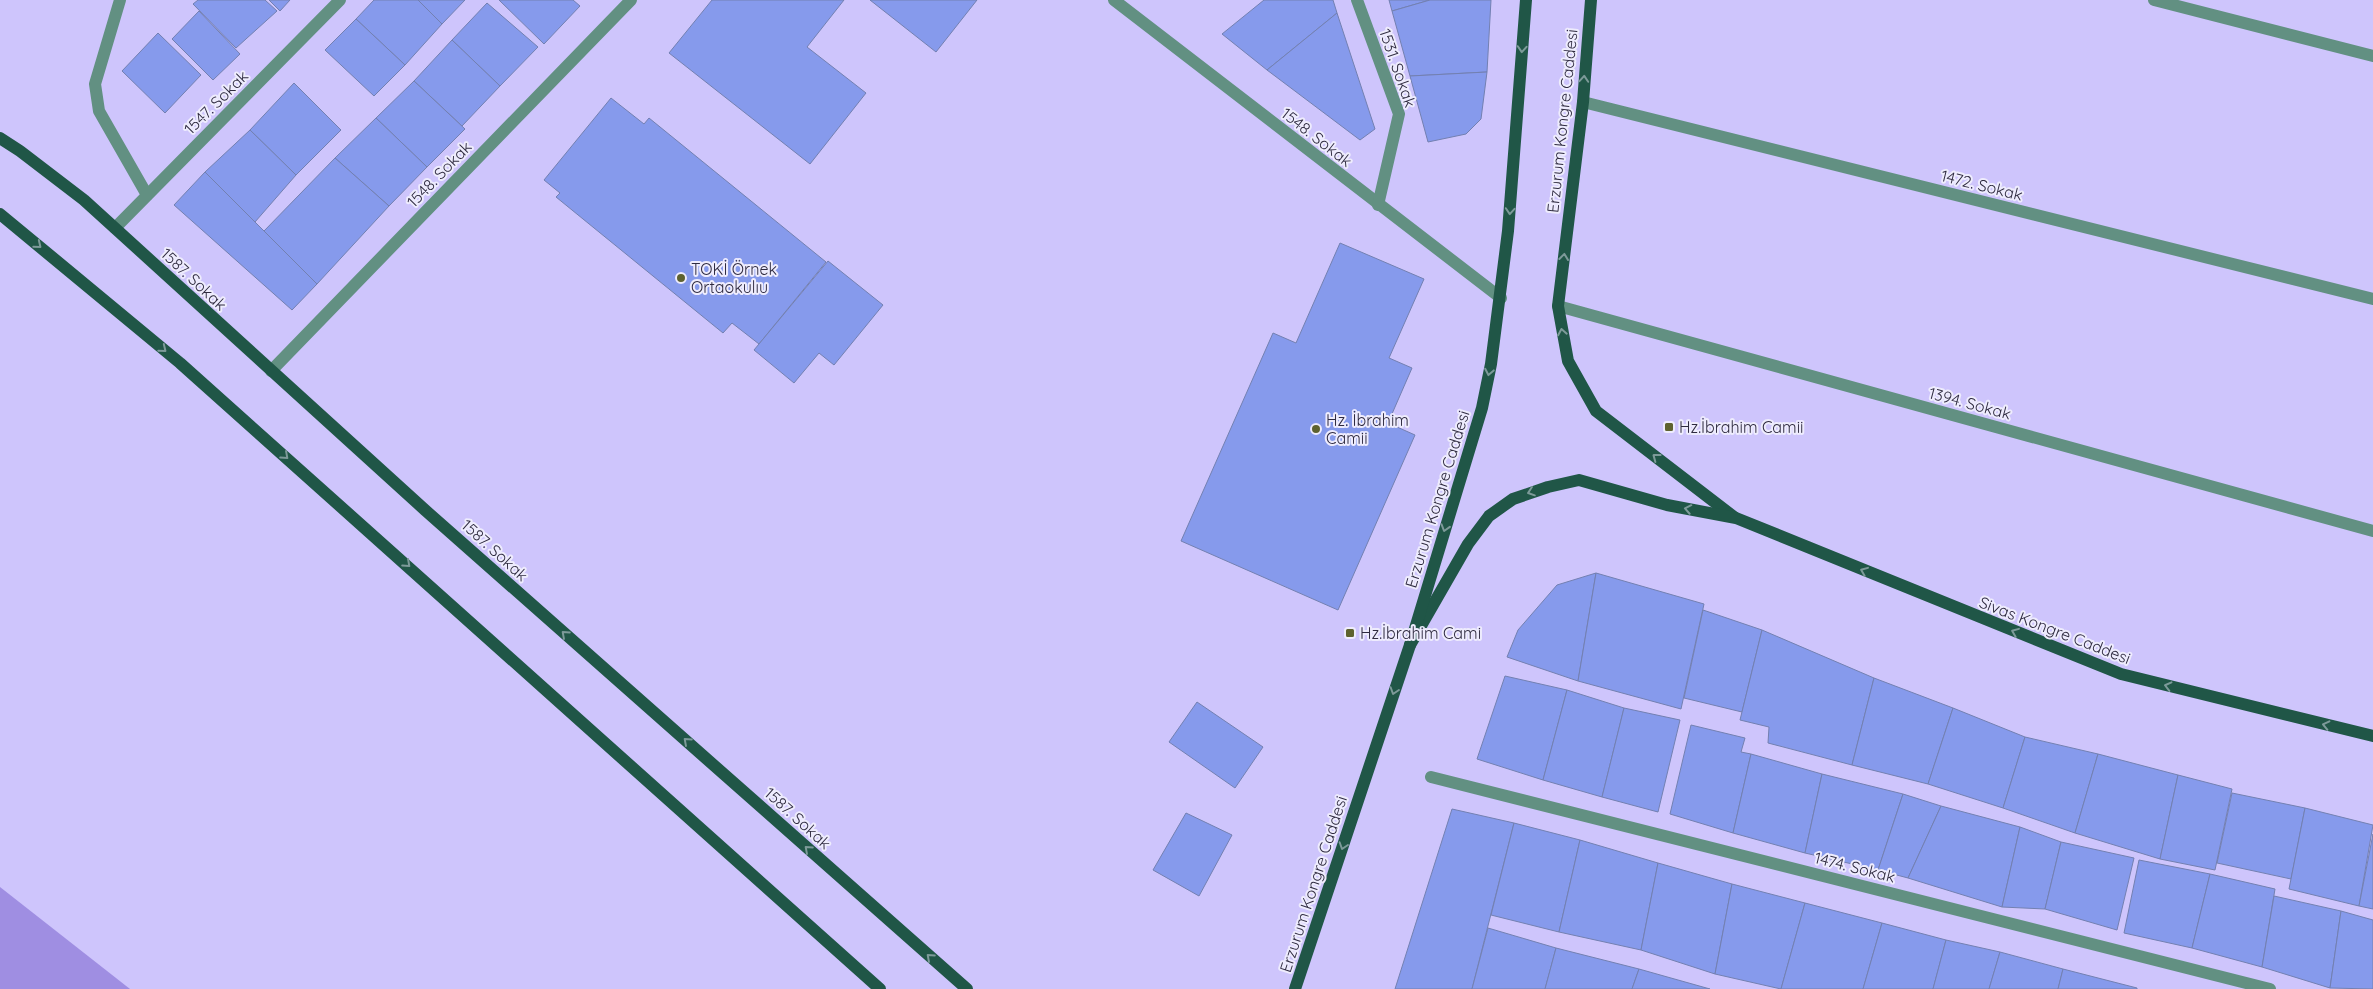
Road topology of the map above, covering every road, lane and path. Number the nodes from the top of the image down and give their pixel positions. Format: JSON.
{"nodes":[{"id":1,"x":120,"y":0,"type":"edge"},
{"id":2,"x":340,"y":0,"type":"edge"},
{"id":3,"x":631,"y":0,"type":"edge"},
{"id":4,"x":1114,"y":0,"type":"edge"},
{"id":5,"x":1357,"y":0,"type":"edge"},
{"id":6,"x":1526,"y":0,"type":"edge"},
{"id":7,"x":1590,"y":0,"type":"edge"},
{"id":8,"x":2154,"y":0,"type":"edge"},
{"id":9,"x":2373,"y":56,"type":"edge"},
{"id":10,"x":1583,"y":102,"type":"junction"},
{"id":11,"x":0,"y":138,"type":"edge"},
{"id":12,"x":147,"y":194,"type":"junction"},
{"id":13,"x":1378,"y":205,"type":"junction"},
{"id":14,"x":0,"y":214,"type":"edge"},
{"id":15,"x":115,"y":228,"type":"junction"},
{"id":16,"x":1500,"y":298,"type":"junction"},
{"id":17,"x":2373,"y":299,"type":"edge"},
{"id":18,"x":1558,"y":306,"type":"junction"},
{"id":19,"x":271,"y":371,"type":"junction"},
{"id":20,"x":1736,"y":518,"type":"junction"},
{"id":21,"x":2373,"y":531,"type":"edge"},
{"id":22,"x":1410,"y":645,"type":"junction"},
{"id":23,"x":2373,"y":736,"type":"edge"},
{"id":24,"x":1431,"y":777,"type":"dead end"},
{"id":25,"x":880,"y":989,"type":"edge"},
{"id":26,"x":967,"y":989,"type":"edge"},
{"id":27,"x":1295,"y":989,"type":"edge"},
{"id":28,"x":2270,"y":989,"type":"edge"}],
"edges":[{"from":1,"to":12,"type":"street"},
{"from":2,"to":12,"type":"street","name":"1547. Sokak"},
{"from":3,"to":19,"type":"street","name":"1548. Sokak"},
{"from":4,"to":13,"type":"street","name":"1548. Sokak"},
{"from":5,"to":13,"type":"street","name":"1531. Sokak"},
{"from":6,"to":16,"type":"main road","name":"Erzurum Kongre Caddesi","one_way":true},
{"from":10,"to":7,"type":"main road","name":"Erzurum Kongre Caddesi","one_way":true},
{"from":8,"to":9,"type":"street"},
{"from":10,"to":17,"type":"street","name":"1472. Sokak"},
{"from":18,"to":10,"type":"main road","name":"Erzurum Kongre Caddesi","one_way":true},
{"from":11,"to":15,"type":"main road","name":"1587. Sokak"},
{"from":12,"to":15,"type":"street","name":"1547. Sokak"},
{"from":13,"to":16,"type":"street","name":"1548. Sokak"},
{"from":14,"to":25,"type":"main road","one_way":true},
{"from":15,"to":19,"type":"main road","name":"1587. Sokak"},
{"from":16,"to":22,"type":"main road","name":"Erzurum Kongre Caddesi","one_way":true},
{"from":20,"to":18,"type":"main road","name":"Sivas Kongre Caddesi","one_way":true},
{"from":18,"to":21,"type":"street","name":"1394. Sokak"},
{"from":26,"to":19,"type":"main road","name":"1587. Sokak","one_way":true},
{"from":20,"to":22,"type":"main road","name":"Sivas Kongre Caddesi","one_way":true},
{"from":23,"to":20,"type":"main road","name":"Sivas Kongre Caddesi","one_way":true},
{"from":22,"to":27,"type":"main road","name":"Erzurum Kongre Caddesi","one_way":true},
{"from":24,"to":28,"type":"street","name":"1474. Sokak"}]}
